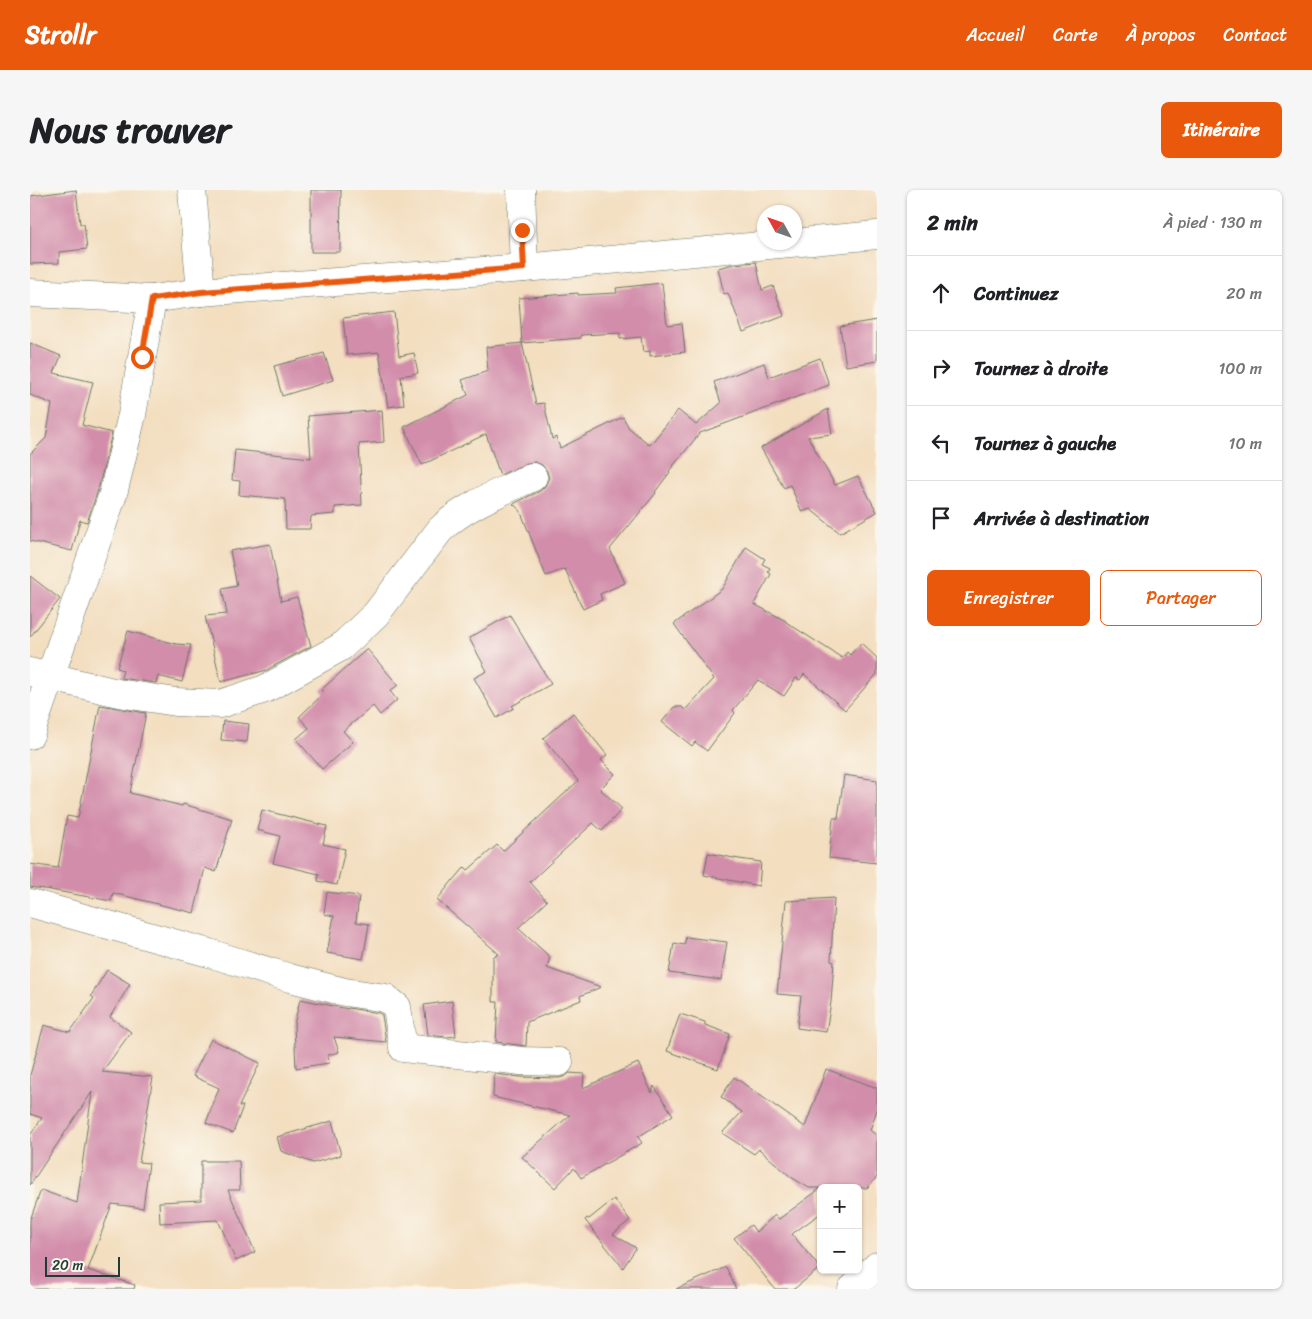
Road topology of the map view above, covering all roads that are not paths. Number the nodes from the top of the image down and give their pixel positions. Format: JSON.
{"nodes":[{"id":1,"x":192,"y":190,"type":"edge"},
{"id":2,"x":521,"y":190,"type":"edge"},
{"id":3,"x":877,"y":235,"type":"edge"},
{"id":4,"x":524,"y":268,"type":"junction"},
{"id":5,"x":201,"y":292,"type":"junction"},
{"id":6,"x":30,"y":294,"type":"edge"},
{"id":7,"x":152,"y":299,"type":"junction"},
{"id":8,"x":533,"y":477,"type":"dead end"},
{"id":9,"x":40,"y":674,"type":"edge"},
{"id":10,"x":30,"y":736,"type":"edge"},
{"id":11,"x":30,"y":903,"type":"edge"},
{"id":12,"x":559,"y":1062,"type":"dead end"},
{"id":13,"x":877,"y":1266,"type":"edge"},
{"id":14,"x":852,"y":1289,"type":"edge"}],
"edges":[{"from":1,"to":5,"type":"street"},
{"from":2,"to":4,"type":"street"},
{"from":3,"to":4,"type":"street"},
{"from":4,"to":5,"type":"street"},
{"from":5,"to":7,"type":"street"},
{"from":6,"to":7,"type":"street"},
{"from":7,"to":9,"type":"street"},
{"from":8,"to":9,"type":"street"},
{"from":9,"to":10,"type":"street"},
{"from":11,"to":12,"type":"street"},
{"from":13,"to":14,"type":"street"}]}
